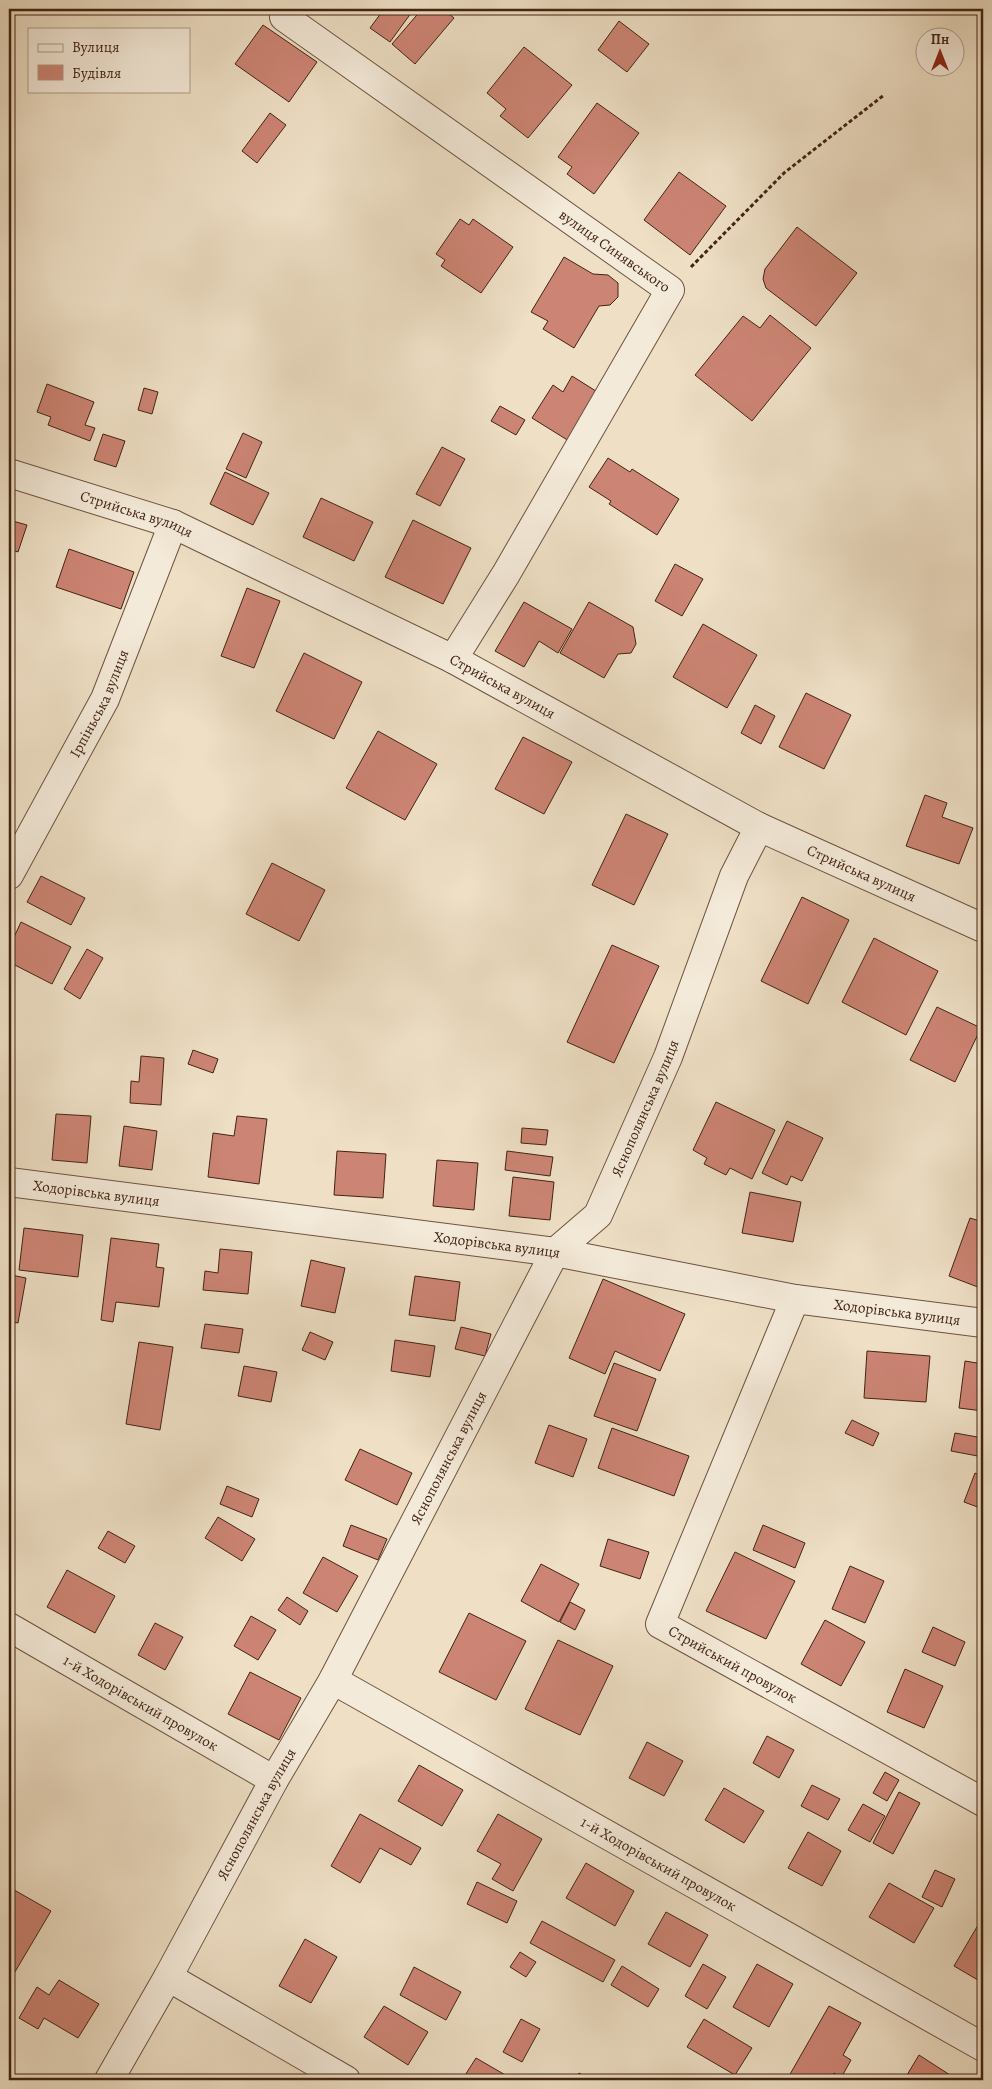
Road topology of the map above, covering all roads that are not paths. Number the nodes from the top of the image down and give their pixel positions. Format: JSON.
{"nodes":[{"id":1,"x":284,"y":18,"type":"dead end"},
{"id":2,"x":9,"y":474,"type":"edge"},
{"id":3,"x":173,"y":524,"type":"junction"},
{"id":4,"x":453,"y":659,"type":"junction"},
{"id":5,"x":759,"y":827,"type":"junction"},
{"id":6,"x":9,"y":874,"type":"edge"},
{"id":7,"x":983,"y":928,"type":"edge"},
{"id":8,"x":9,"y":1182,"type":"edge"},
{"id":9,"x":555,"y":1252,"type":"junction"},
{"id":10,"x":795,"y":1299,"type":"junction"},
{"id":11,"x":983,"y":1323,"type":"edge"},
{"id":12,"x":9,"y":1627,"type":"edge"},
{"id":13,"x":333,"y":1680,"type":"junction"},
{"id":14,"x":274,"y":1780,"type":"junction"},
{"id":15,"x":983,"y":1802,"type":"edge"},
{"id":16,"x":168,"y":1977,"type":"junction"},
{"id":17,"x":983,"y":2046,"type":"edge"},
{"id":18,"x":109,"y":2080,"type":"edge"},
{"id":19,"x":346,"y":2080,"type":"edge"}],
"edges":[{"from":1,"to":4,"type":"street","name":"вулиця Синявського"},
{"from":2,"to":3,"type":"street","name":"Стрийська вулиця"},
{"from":3,"to":4,"type":"street","name":"Стрийська вулиця"},
{"from":3,"to":6,"type":"street","name":"Ірпіньська вулиця"},
{"from":4,"to":5,"type":"street","name":"Стрийська вулиця"},
{"from":5,"to":7,"type":"street","name":"Стрийська вулиця"},
{"from":5,"to":9,"type":"street","name":"Яснополянська вулиця"},
{"from":8,"to":9,"type":"street","name":"Ходорівська вулиця"},
{"from":9,"to":10,"type":"street","name":"Ходорівська вулиця"},
{"from":9,"to":13,"type":"street","name":"Яснополянська вулиця"},
{"from":10,"to":11,"type":"street","name":"Ходорівська вулиця"},
{"from":10,"to":15,"type":"street","name":"Стрийський провулок"},
{"from":12,"to":14,"type":"street","name":"1-й Ходорівський провулок"},
{"from":13,"to":14,"type":"street","name":"Яснополянська вулиця"},
{"from":13,"to":17,"type":"street","name":"1-й Ходорівський провулок"},
{"from":14,"to":16,"type":"street","name":"Яснополянська вулиця"},
{"from":16,"to":18,"type":"street","name":"Яснополянська вулиця"},
{"from":16,"to":19,"type":"street"}]}
